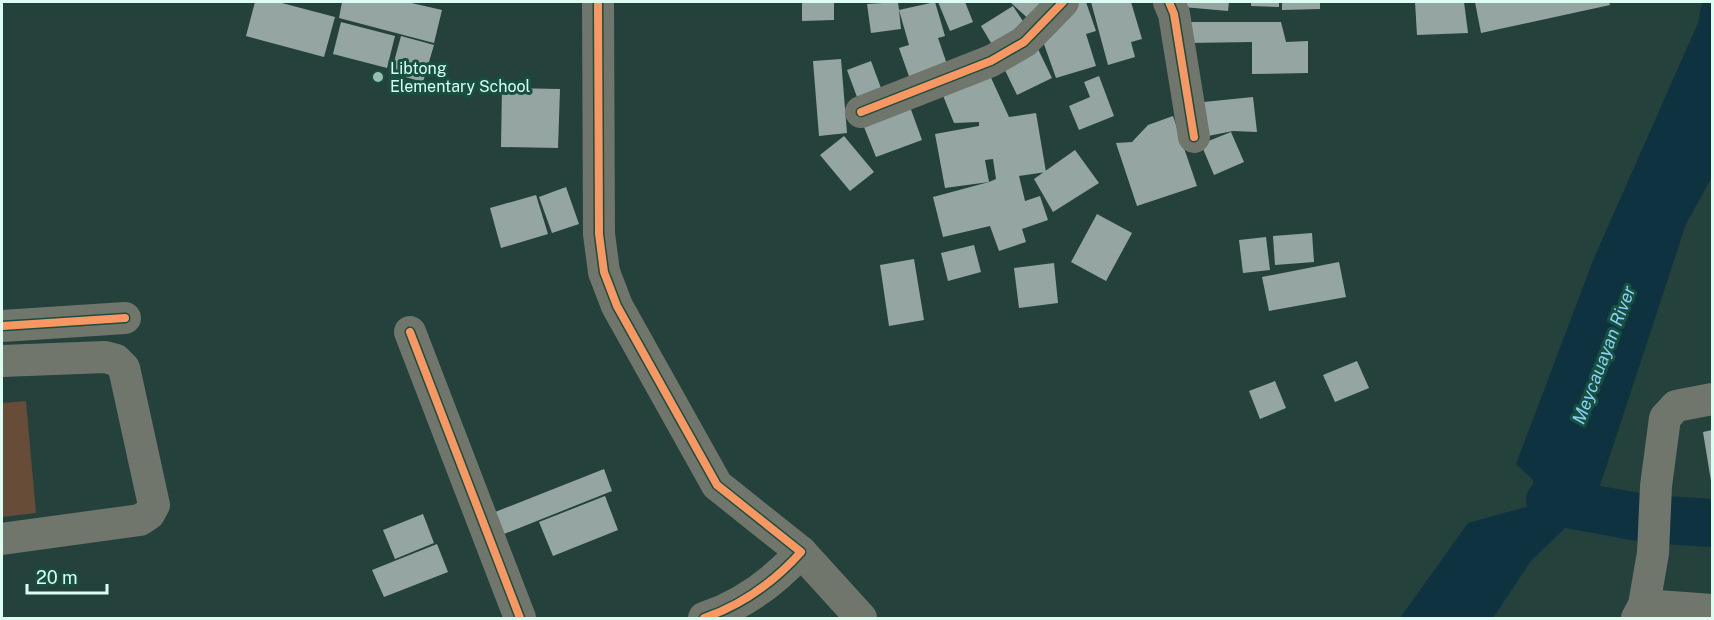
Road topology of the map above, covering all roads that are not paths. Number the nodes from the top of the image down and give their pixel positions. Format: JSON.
{"nodes":[{"id":1,"x":598,"y":2,"type":"edge"},
{"id":2,"x":1063,"y":2,"type":"edge"},
{"id":3,"x":1169,"y":2,"type":"edge"},
{"id":4,"x":861,"y":112,"type":"dead end"},
{"id":5,"x":1194,"y":137,"type":"dead end"},
{"id":6,"x":125,"y":318,"type":"dead end"},
{"id":7,"x":2,"y":326,"type":"edge"},
{"id":8,"x":410,"y":332,"type":"dead end"},
{"id":9,"x":2,"y":362,"type":"edge"},
{"id":10,"x":1713,"y":399,"type":"edge"},
{"id":11,"x":2,"y":539,"type":"edge"},
{"id":12,"x":801,"y":552,"type":"junction"},
{"id":13,"x":1713,"y":610,"type":"edge"},
{"id":14,"x":1641,"y":612,"type":"edge"},
{"id":15,"x":520,"y":618,"type":"edge"},
{"id":16,"x":704,"y":618,"type":"edge"},
{"id":17,"x":861,"y":618,"type":"edge"}],
"edges":[{"from":1,"to":12,"type":"street"},
{"from":2,"to":4,"type":"street"},
{"from":3,"to":5,"type":"street"},
{"from":6,"to":7,"type":"street"},
{"from":8,"to":15,"type":"street"},
{"from":9,"to":11,"type":"street"},
{"from":10,"to":14,"type":"street"},
{"from":12,"to":16,"type":"street"},
{"from":12,"to":17,"type":"street"},
{"from":13,"to":14,"type":"street"}]}
